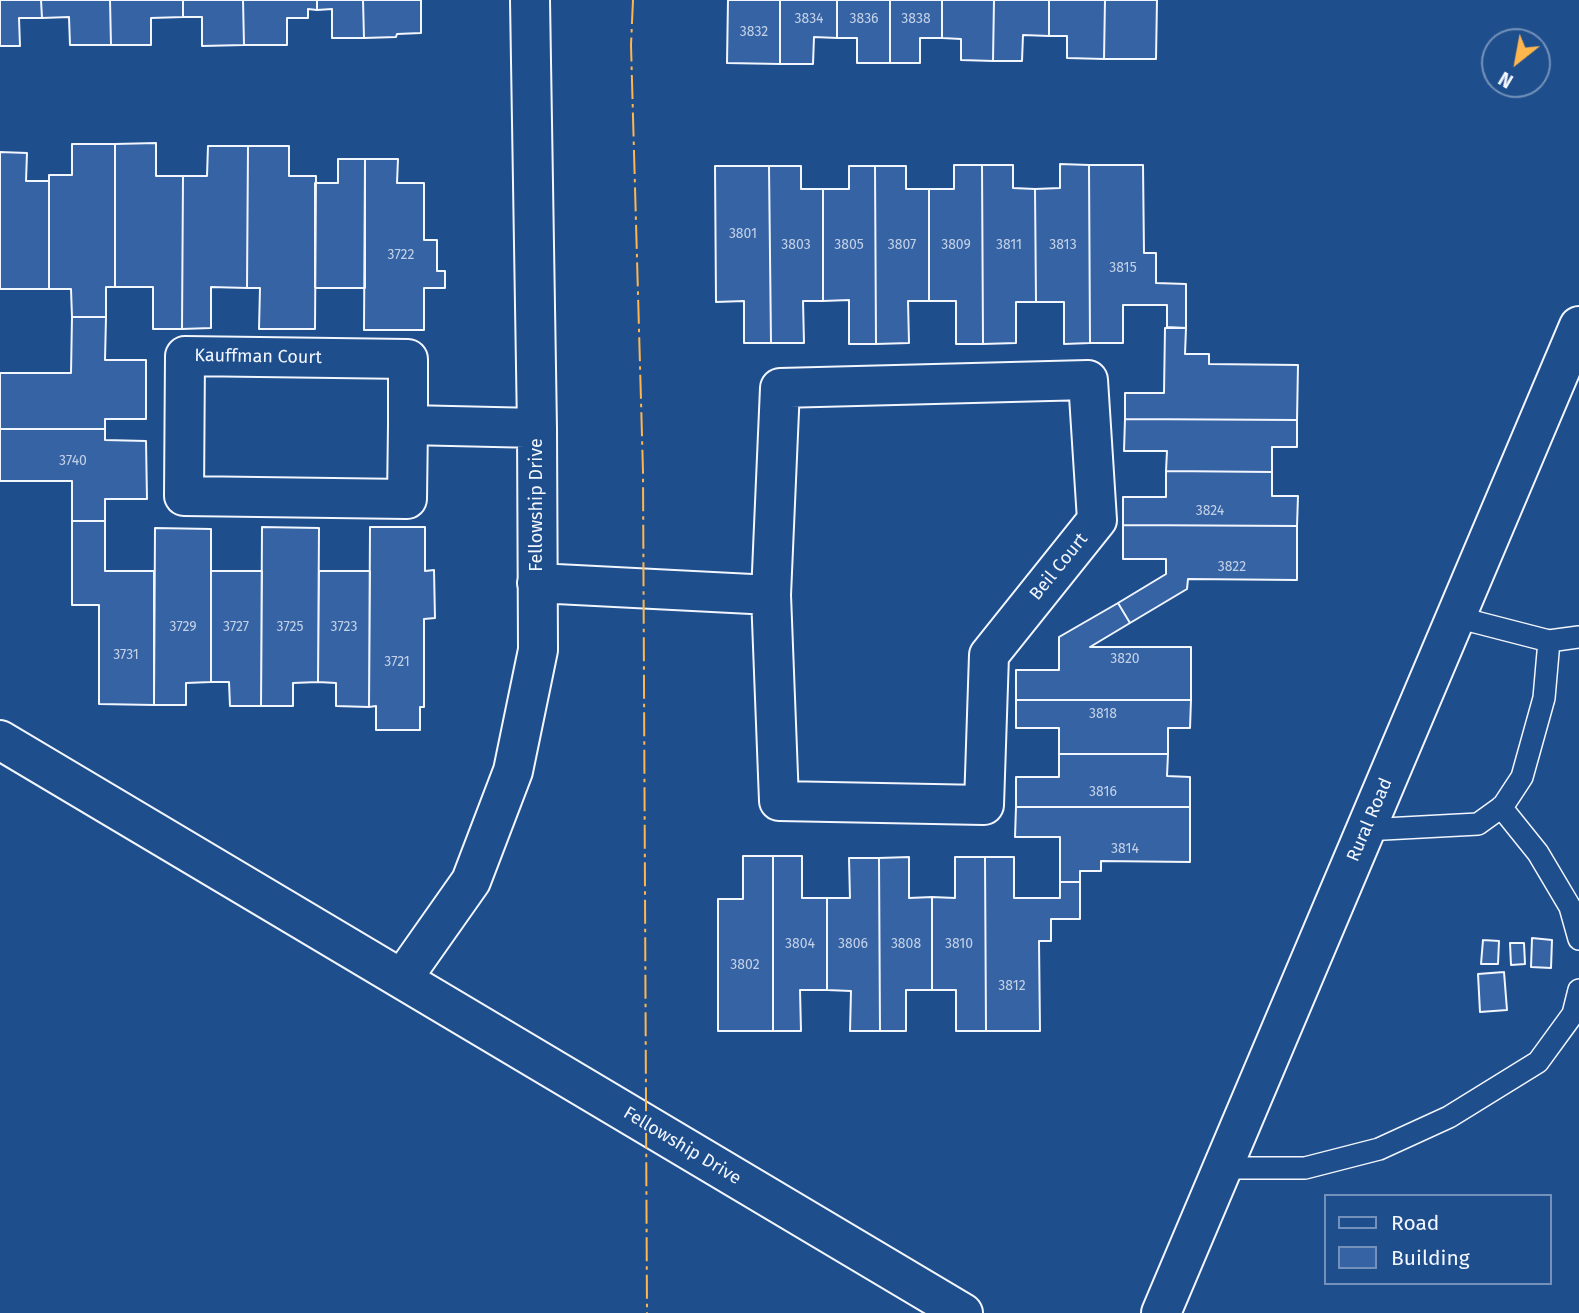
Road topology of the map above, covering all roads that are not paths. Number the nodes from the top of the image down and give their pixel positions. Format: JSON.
{"nodes":[{"id":1,"x":530,"y":0,"type":"edge"},
{"id":2,"x":1579,"y":326,"type":"edge"},
{"id":3,"x":408,"y":425,"type":"junction"},
{"id":4,"x":537,"y":428,"type":"junction"},
{"id":5,"x":537,"y":583,"type":"junction"},
{"id":6,"x":771,"y":595,"type":"junction"},
{"id":7,"x":1456,"y":617,"type":"junction"},
{"id":8,"x":1579,"y":637,"type":"edge"},
{"id":9,"x":1549,"y":641,"type":"junction"},
{"id":10,"x":0,"y":740,"type":"edge"},
{"id":11,"x":1501,"y":807,"type":"junction"},
{"id":12,"x":1365,"y":830,"type":"junction"},
{"id":13,"x":1579,"y":939,"type":"edge"},
{"id":14,"x":401,"y":979,"type":"junction"},
{"id":15,"x":1579,"y":990,"type":"edge"},
{"id":16,"x":1222,"y":1168,"type":"junction"},
{"id":17,"x":963,"y":1313,"type":"edge"},
{"id":18,"x":1161,"y":1313,"type":"edge"}],
"edges":[{"from":1,"to":4,"type":"street","name":"Fellowship Drive"},
{"from":2,"to":7,"type":"street","name":"Rural Road"},
{"from":3,"to":3,"type":"street","name":"Kauffman Court"},
{"from":3,"to":4,"type":"street"},
{"from":4,"to":5,"type":"street","name":"Fellowship Drive"},
{"from":5,"to":6,"type":"street"},
{"from":5,"to":14,"type":"street","name":"Fellowship Drive"},
{"from":6,"to":6,"type":"street","name":"Beil Court"},
{"from":7,"to":9,"type":"lane"},
{"from":7,"to":12,"type":"street","name":"Rural Road"},
{"from":8,"to":9,"type":"lane"},
{"from":9,"to":11,"type":"lane"},
{"from":10,"to":14,"type":"street","name":"Fellowship Drive"},
{"from":11,"to":12,"type":"lane"},
{"from":11,"to":13,"type":"lane"},
{"from":12,"to":16,"type":"street","name":"Rural Road"},
{"from":14,"to":17,"type":"street","name":"Fellowship Drive"},
{"from":15,"to":16,"type":"lane"},
{"from":16,"to":18,"type":"street","name":"Rural Road"}]}
